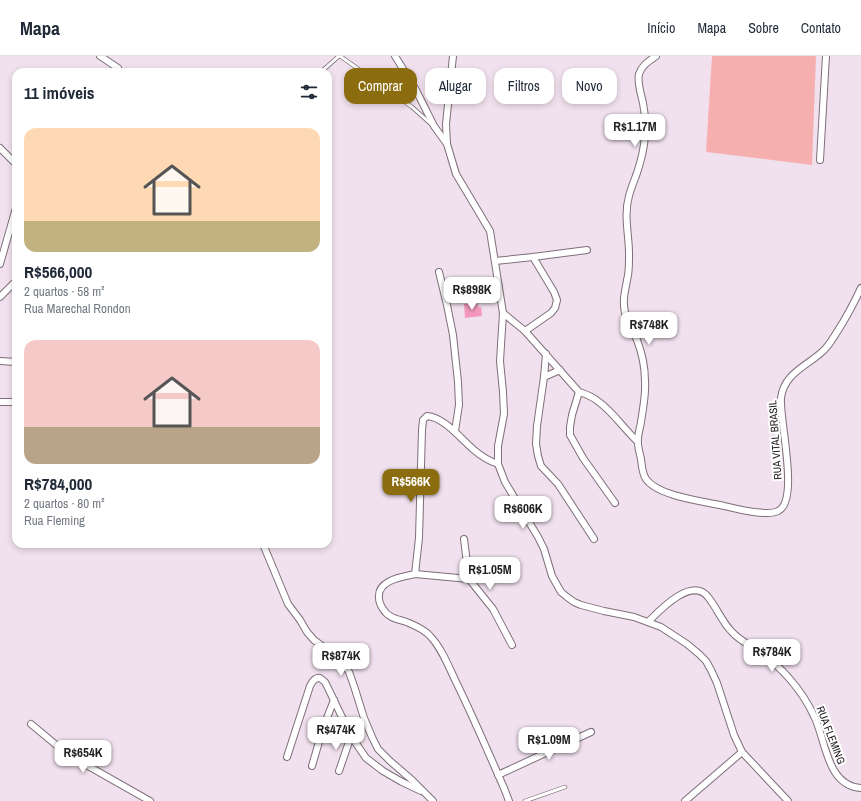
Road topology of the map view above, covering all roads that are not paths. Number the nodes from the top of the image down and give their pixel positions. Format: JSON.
{"nodes":[{"id":1,"x":100,"y":56,"type":"edge"},
{"id":2,"x":340,"y":56,"type":"edge"},
{"id":3,"x":395,"y":56,"type":"edge"},
{"id":4,"x":453,"y":56,"type":"edge"},
{"id":5,"x":656,"y":56,"type":"edge"},
{"id":6,"x":826,"y":56,"type":"edge"},
{"id":7,"x":118,"y":68,"type":"dead end"},
{"id":8,"x":326,"y":68,"type":"edge"},
{"id":9,"x":434,"y":126,"type":"junction"},
{"id":10,"x":447,"y":144,"type":"junction"},
{"id":11,"x":0,"y":148,"type":"edge"},
{"id":12,"x":12,"y":160,"type":"edge"},
{"id":13,"x":820,"y":160,"type":"dead end"},
{"id":14,"x":12,"y":222,"type":"edge"},
{"id":15,"x":587,"y":250,"type":"dead end"},
{"id":16,"x":533,"y":257,"type":"junction"},
{"id":17,"x":495,"y":261,"type":"junction"},
{"id":18,"x":0,"y":264,"type":"edge"},
{"id":19,"x":439,"y":272,"type":"dead end"},
{"id":20,"x":12,"y":285,"type":"edge"},
{"id":21,"x":861,"y":288,"type":"edge"},
{"id":22,"x":0,"y":297,"type":"edge"},
{"id":23,"x":503,"y":313,"type":"junction"},
{"id":24,"x":525,"y":331,"type":"junction"},
{"id":25,"x":546,"y":354,"type":"junction"},
{"id":26,"x":0,"y":361,"type":"edge"},
{"id":27,"x":12,"y":362,"type":"edge"},
{"id":28,"x":560,"y":370,"type":"junction"},
{"id":29,"x":544,"y":377,"type":"junction"},
{"id":30,"x":579,"y":392,"type":"junction"},
{"id":31,"x":0,"y":402,"type":"edge"},
{"id":32,"x":12,"y":402,"type":"edge"},
{"id":33,"x":455,"y":431,"type":"junction"},
{"id":34,"x":637,"y":441,"type":"junction"},
{"id":35,"x":498,"y":464,"type":"junction"},
{"id":36,"x":615,"y":503,"type":"dead end"},
{"id":37,"x":464,"y":539,"type":"dead end"},
{"id":38,"x":594,"y":539,"type":"dead end"},
{"id":39,"x":266,"y":548,"type":"edge"},
{"id":40,"x":416,"y":574,"type":"junction"},
{"id":41,"x":469,"y":579,"type":"junction"},
{"id":42,"x":648,"y":622,"type":"junction"},
{"id":43,"x":512,"y":645,"type":"dead end"},
{"id":44,"x":334,"y":700,"type":"junction"},
{"id":45,"x":31,"y":724,"type":"dead end"},
{"id":46,"x":591,"y":732,"type":"dead end"},
{"id":47,"x":351,"y":736,"type":"junction"},
{"id":48,"x":742,"y":752,"type":"junction"},
{"id":49,"x":287,"y":757,"type":"dead end"},
{"id":50,"x":312,"y":766,"type":"dead end"},
{"id":51,"x":339,"y":771,"type":"dead end"},
{"id":52,"x":498,"y":775,"type":"junction"},
{"id":53,"x":565,"y":787,"type":"dead end"},
{"id":54,"x":861,"y":788,"type":"edge"},
{"id":55,"x":426,"y":794,"type":"junction"},
{"id":56,"x":150,"y":801,"type":"edge"},
{"id":57,"x":433,"y":801,"type":"edge"},
{"id":58,"x":509,"y":801,"type":"edge"},
{"id":59,"x":525,"y":801,"type":"edge"},
{"id":60,"x":685,"y":801,"type":"edge"},
{"id":61,"x":788,"y":801,"type":"edge"}],
"edges":[{"from":1,"to":7,"type":"street"},
{"from":2,"to":8,"type":"lane"},
{"from":2,"to":9,"type":"lane"},
{"from":3,"to":9,"type":"street"},
{"from":4,"to":10,"type":"street"},
{"from":5,"to":34,"type":"street","name":"RUA VITAL BRASIL"},
{"from":6,"to":13,"type":"street"},
{"from":9,"to":10,"type":"street"},
{"from":10,"to":17,"type":"street"},
{"from":11,"to":12,"type":"street"},
{"from":14,"to":18,"type":"street"},
{"from":15,"to":16,"type":"street"},
{"from":16,"to":17,"type":"street"},
{"from":16,"to":24,"type":"street"},
{"from":17,"to":23,"type":"street"},
{"from":19,"to":33,"type":"street"},
{"from":20,"to":22,"type":"street"},
{"from":21,"to":34,"type":"street","name":"RUA VITAL BRASIL"},
{"from":23,"to":24,"type":"street"},
{"from":23,"to":35,"type":"street"},
{"from":24,"to":25,"type":"street"},
{"from":25,"to":28,"type":"street"},
{"from":25,"to":29,"type":"street"},
{"from":26,"to":27,"type":"street"},
{"from":28,"to":29,"type":"street"},
{"from":28,"to":30,"type":"street"},
{"from":29,"to":38,"type":"street"},
{"from":30,"to":34,"type":"street"},
{"from":30,"to":36,"type":"street"},
{"from":31,"to":32,"type":"street"},
{"from":33,"to":35,"type":"street"},
{"from":33,"to":40,"type":"street"},
{"from":35,"to":42,"type":"street"},
{"from":37,"to":41,"type":"street"},
{"from":39,"to":55,"type":"street"},
{"from":40,"to":41,"type":"street"},
{"from":40,"to":52,"type":"street"},
{"from":41,"to":43,"type":"street"},
{"from":42,"to":48,"type":"street"},
{"from":42,"to":54,"type":"street","name":"RUA FLEMING"},
{"from":44,"to":47,"type":"street"},
{"from":44,"to":49,"type":"street"},
{"from":44,"to":50,"type":"street"},
{"from":45,"to":56,"type":"street"},
{"from":46,"to":52,"type":"street"},
{"from":47,"to":51,"type":"street"},
{"from":47,"to":55,"type":"street"},
{"from":48,"to":60,"type":"street"},
{"from":48,"to":61,"type":"street"},
{"from":52,"to":58,"type":"street"},
{"from":53,"to":59,"type":"lane"},
{"from":55,"to":57,"type":"street"}]}
